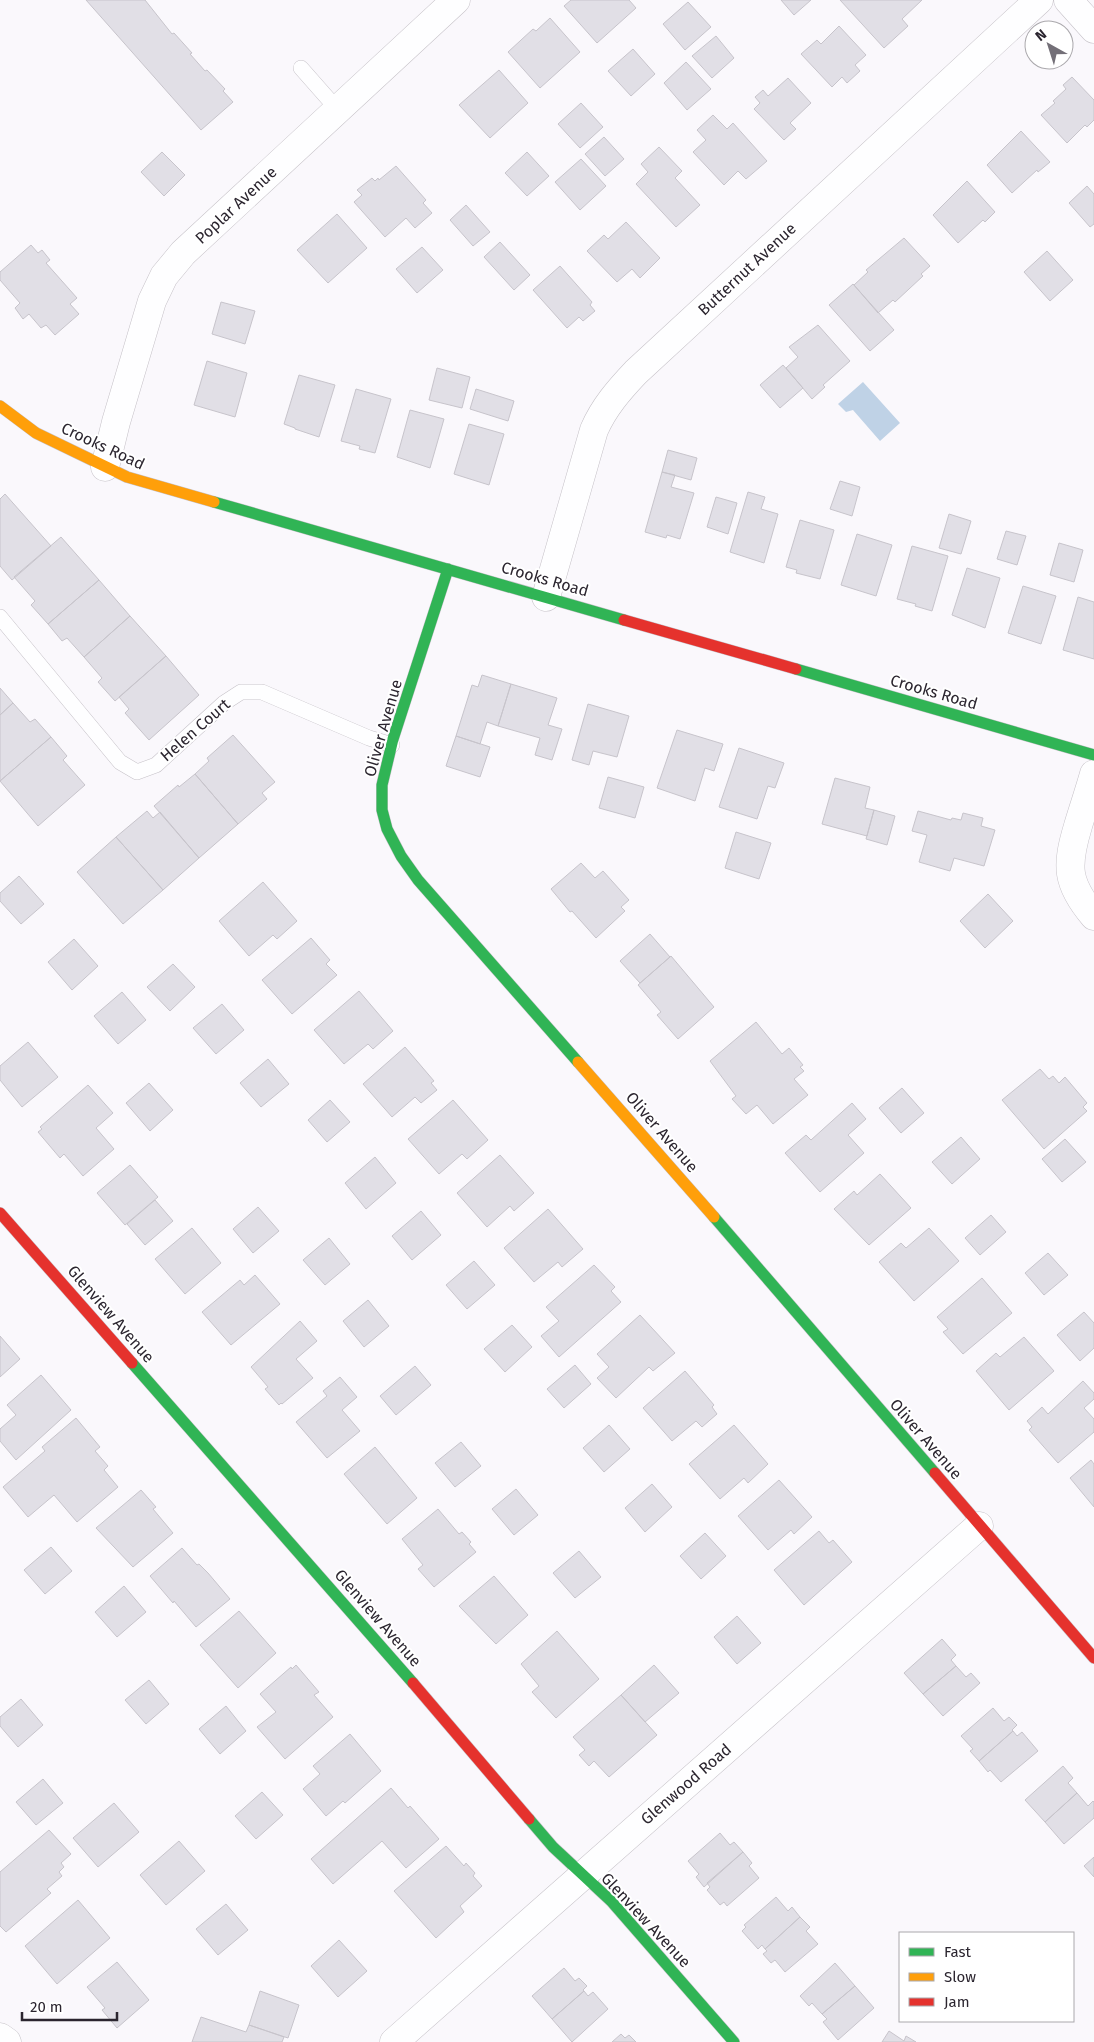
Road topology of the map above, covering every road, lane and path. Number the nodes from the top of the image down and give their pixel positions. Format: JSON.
{"nodes":[{"id":1,"x":456,"y":0,"type":"edge"},
{"id":2,"x":1039,"y":0,"type":"edge"},
{"id":3,"x":1068,"y":0,"type":"edge"},
{"id":4,"x":1094,"y":29,"type":"edge"},
{"id":5,"x":301,"y":68,"type":"dead end"},
{"id":6,"x":338,"y":110,"type":"junction"},
{"id":7,"x":0,"y":406,"type":"edge"},
{"id":8,"x":105,"y":467,"type":"junction"},
{"id":9,"x":448,"y":569,"type":"junction"},
{"id":10,"x":546,"y":597,"type":"junction"},
{"id":11,"x":0,"y":617,"type":"edge"},
{"id":12,"x":392,"y":745,"type":"junction"},
{"id":13,"x":1094,"y":754,"type":"edge"},
{"id":14,"x":1094,"y":774,"type":"edge"},
{"id":15,"x":1094,"y":916,"type":"edge"},
{"id":16,"x":0,"y":1213,"type":"edge"},
{"id":17,"x":979,"y":1526,"type":"junction"},
{"id":18,"x":1094,"y":1658,"type":"edge"},
{"id":19,"x":582,"y":1876,"type":"junction"},
{"id":20,"x":0,"y":2037,"type":"edge"},
{"id":21,"x":7,"y":2042,"type":"edge"},
{"id":22,"x":394,"y":2042,"type":"edge"},
{"id":23,"x":734,"y":2042,"type":"edge"}],
"edges":[{"from":1,"to":6,"type":"street","name":"Poplar Avenue"},
{"from":2,"to":10,"type":"street","name":"Butternut Avenue"},
{"from":3,"to":4,"type":"street"},
{"from":5,"to":6,"type":"lane"},
{"from":6,"to":8,"type":"street","name":"Poplar Avenue"},
{"from":7,"to":8,"type":"street","name":"Crooks Road"},
{"from":8,"to":9,"type":"street","name":"Crooks Road"},
{"from":9,"to":10,"type":"street","name":"Crooks Road"},
{"from":9,"to":12,"type":"street","name":"Oliver Avenue"},
{"from":10,"to":13,"type":"street","name":"Crooks Road"},
{"from":11,"to":12,"type":"lane","name":"Helen Court"},
{"from":12,"to":17,"type":"street","name":"Oliver Avenue"},
{"from":14,"to":15,"type":"street"},
{"from":16,"to":19,"type":"street","name":"Glenview Avenue"},
{"from":17,"to":18,"type":"street","name":"Oliver Avenue"},
{"from":17,"to":19,"type":"street","name":"Glenwood Road"},
{"from":19,"to":22,"type":"street","name":"Glenwood Road"},
{"from":19,"to":23,"type":"street","name":"Glenview Avenue"},
{"from":20,"to":21,"type":"street"}]}
